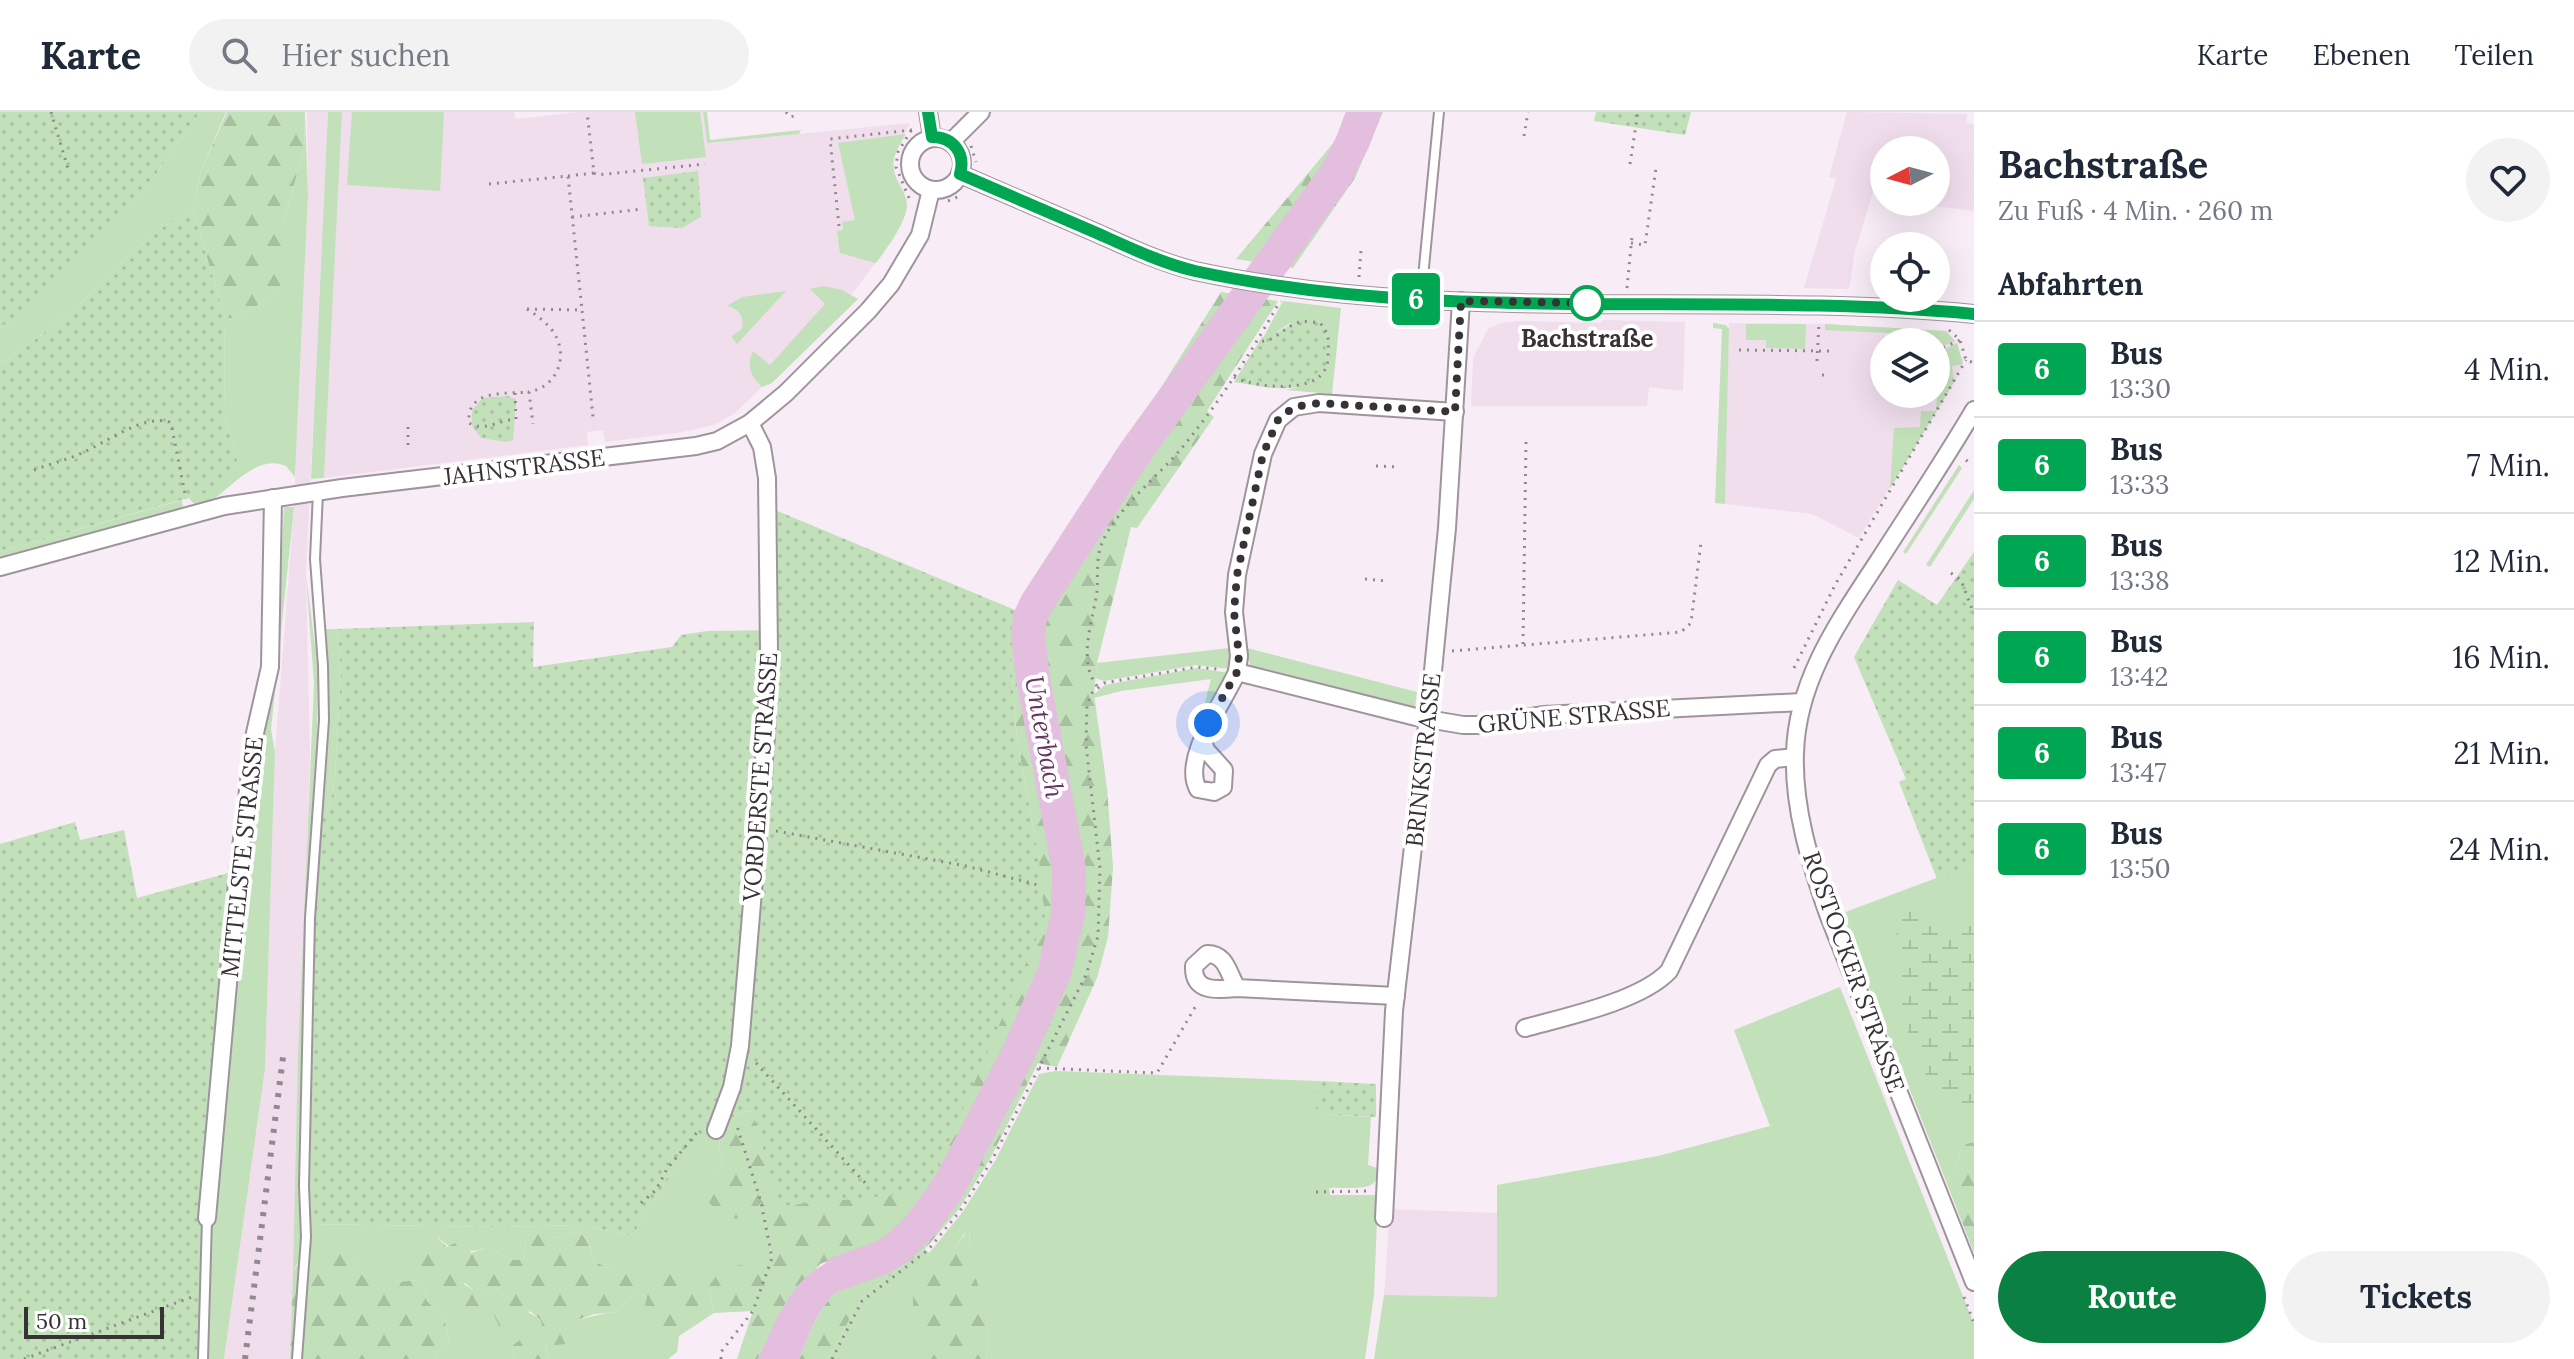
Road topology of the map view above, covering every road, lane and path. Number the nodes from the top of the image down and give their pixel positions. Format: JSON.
{"nodes":[{"id":1,"x":51,"y":112,"type":"edge"},
{"id":2,"x":587,"y":112,"type":"edge"},
{"id":3,"x":786,"y":112,"type":"edge"},
{"id":4,"x":795,"y":112,"type":"edge"},
{"id":5,"x":928,"y":112,"type":"edge"},
{"id":6,"x":981,"y":112,"type":"edge"},
{"id":7,"x":1439,"y":112,"type":"edge"},
{"id":8,"x":1528,"y":112,"type":"edge"},
{"id":9,"x":1638,"y":112,"type":"edge"},
{"id":10,"x":912,"y":130,"type":"dead end"},
{"id":11,"x":1524,"y":136,"type":"dead end"},
{"id":12,"x":932,"y":137,"type":"junction"},
{"id":13,"x":951,"y":142,"type":"junction"},
{"id":14,"x":705,"y":164,"type":"dead end"},
{"id":15,"x":1630,"y":164,"type":"dead end"},
{"id":16,"x":1656,"y":168,"type":"dead end"},
{"id":17,"x":69,"y":172,"type":"dead end"},
{"id":18,"x":594,"y":173,"type":"junction"},
{"id":19,"x":960,"y":174,"type":"junction"},
{"id":20,"x":568,"y":176,"type":"junction"},
{"id":21,"x":489,"y":184,"type":"dead end"},
{"id":22,"x":931,"y":190,"type":"junction"},
{"id":23,"x":643,"y":209,"type":"dead end"},
{"id":24,"x":572,"y":217,"type":"junction"},
{"id":25,"x":839,"y":226,"type":"dead end"},
{"id":26,"x":1632,"y":236,"type":"dead end"},
{"id":27,"x":1631,"y":243,"type":"junction"},
{"id":28,"x":1361,"y":250,"type":"dead end"},
{"id":29,"x":1284,"y":285,"type":"junction"},
{"id":30,"x":1357,"y":293,"type":"junction"},
{"id":31,"x":1420,"y":299,"type":"junction"},
{"id":32,"x":1461,"y":301,"type":"junction"},
{"id":33,"x":1627,"y":304,"type":"junction"},
{"id":34,"x":1819,"y":305,"type":"junction"},
{"id":35,"x":582,"y":310,"type":"junction"},
{"id":36,"x":1974,"y":314,"type":"edge"},
{"id":37,"x":1950,"y":330,"type":"edge"},
{"id":38,"x":1257,"y":340,"type":"junction"},
{"id":39,"x":1960,"y":340,"type":"junction"},
{"id":40,"x":1950,"y":345,"type":"edge"},
{"id":41,"x":1739,"y":350,"type":"dead end"},
{"id":42,"x":1818,"y":351,"type":"junction"},
{"id":43,"x":1829,"y":351,"type":"dead end"},
{"id":44,"x":1966,"y":360,"type":"junction"},
{"id":45,"x":1817,"y":361,"type":"dead end"},
{"id":46,"x":1974,"y":363,"type":"edge"},
{"id":47,"x":1234,"y":377,"type":"junction"},
{"id":48,"x":529,"y":392,"type":"junction"},
{"id":49,"x":515,"y":393,"type":"junction"},
{"id":50,"x":1974,"y":410,"type":"edge"},
{"id":51,"x":1455,"y":412,"type":"junction"},
{"id":52,"x":593,"y":417,"type":"dead end"},
{"id":53,"x":750,"y":423,"type":"junction"},
{"id":54,"x":533,"y":424,"type":"dead end"},
{"id":55,"x":408,"y":427,"type":"dead end"},
{"id":56,"x":1968,"y":433,"type":"edge"},
{"id":57,"x":1526,"y":441,"type":"dead end"},
{"id":58,"x":408,"y":447,"type":"dead end"},
{"id":59,"x":1376,"y":466,"type":"dead end"},
{"id":60,"x":1398,"y":467,"type":"dead end"},
{"id":61,"x":34,"y":470,"type":"dead end"},
{"id":62,"x":318,"y":492,"type":"junction"},
{"id":63,"x":273,"y":498,"type":"junction"},
{"id":64,"x":190,"y":515,"type":"junction"},
{"id":65,"x":1701,"y":542,"type":"dead end"},
{"id":66,"x":0,"y":567,"type":"edge"},
{"id":67,"x":1951,"y":573,"type":"dead end"},
{"id":68,"x":1365,"y":579,"type":"dead end"},
{"id":69,"x":1387,"y":581,"type":"dead end"},
{"id":70,"x":1974,"y":614,"type":"edge"},
{"id":71,"x":1523,"y":644,"type":"junction"},
{"id":72,"x":1436,"y":649,"type":"junction"},
{"id":73,"x":1237,"y":672,"type":"junction"},
{"id":74,"x":1793,"y":674,"type":"dead end"},
{"id":75,"x":1097,"y":686,"type":"junction"},
{"id":76,"x":1802,"y":702,"type":"junction"},
{"id":77,"x":1428,"y":719,"type":"junction"},
{"id":78,"x":1203,"y":741,"type":"dead end"},
{"id":79,"x":1794,"y":757,"type":"junction"},
{"id":80,"x":758,"y":828,"type":"junction"},
{"id":81,"x":1038,"y":885,"type":"dead end"},
{"id":82,"x":1205,"y":988,"type":"junction"},
{"id":83,"x":1237,"y":988,"type":"junction"},
{"id":84,"x":1396,"y":996,"type":"junction"},
{"id":85,"x":1525,"y":1028,"type":"dead end"},
{"id":86,"x":740,"y":1046,"type":"junction"},
{"id":87,"x":1039,"y":1068,"type":"junction"},
{"id":88,"x":737,"y":1127,"type":"dead end"},
{"id":89,"x":707,"y":1130,"type":"joint"},
{"id":90,"x":867,"y":1185,"type":"dead end"},
{"id":91,"x":1385,"y":1191,"type":"junction"},
{"id":92,"x":1316,"y":1192,"type":"dead end"},
{"id":93,"x":641,"y":1203,"type":"dead end"},
{"id":94,"x":207,"y":1218,"type":"joint"},
{"id":95,"x":1384,"y":1218,"type":"dead end"},
{"id":96,"x":1968,"y":1288,"type":"edge"},
{"id":97,"x":204,"y":1293,"type":"junction"},
{"id":98,"x":1974,"y":1323,"type":"edge"},
{"id":99,"x":24,"y":1359,"type":"edge"},
{"id":100,"x":203,"y":1359,"type":"edge"},
{"id":101,"x":297,"y":1359,"type":"edge"},
{"id":102,"x":721,"y":1359,"type":"edge"},
{"id":103,"x":832,"y":1359,"type":"edge"}],
"edges":[{"from":1,"to":17,"type":"path"},
{"from":2,"to":18,"type":"path"},
{"from":3,"to":4,"type":"path"},
{"from":5,"to":12,"type":"street"},
{"from":6,"to":13,"type":"street"},
{"from":7,"to":31,"type":"lane"},
{"from":8,"to":11,"type":"path"},
{"from":9,"to":15,"type":"path"},
{"from":10,"to":25,"type":"path"},
{"from":12,"to":13,"type":"street"},
{"from":12,"to":22,"type":"street"},
{"from":13,"to":19,"type":"street"},
{"from":14,"to":18,"type":"path"},
{"from":16,"to":27,"type":"path"},
{"from":18,"to":20,"type":"path"},
{"from":19,"to":22,"type":"street"},
{"from":19,"to":29,"type":"street"},
{"from":20,"to":21,"type":"path"},
{"from":20,"to":24,"type":"path"},
{"from":22,"to":53,"type":"street","name":"JAHNSTRASSE"},
{"from":23,"to":24,"type":"path"},
{"from":24,"to":35,"type":"path"},
{"from":26,"to":27,"type":"path"},
{"from":27,"to":33,"type":"path"},
{"from":28,"to":30,"type":"path"},
{"from":29,"to":30,"type":"street"},
{"from":29,"to":38,"type":"path"},
{"from":30,"to":31,"type":"street"},
{"from":31,"to":32,"type":"street"},
{"from":32,"to":33,"type":"street"},
{"from":32,"to":51,"type":"street","name":"BRINKSTRASSE"},
{"from":33,"to":34,"type":"street"},
{"from":34,"to":36,"type":"street"},
{"from":34,"to":42,"type":"path"},
{"from":35,"to":48,"type":"path"},
{"from":35,"to":52,"type":"path"},
{"from":37,"to":39,"type":"path"},
{"from":38,"to":47,"type":"path"},
{"from":38,"to":47,"type":"path"},
{"from":39,"to":40,"type":"path"},
{"from":39,"to":44,"type":"path"},
{"from":41,"to":42,"type":"path"},
{"from":42,"to":43,"type":"path"},
{"from":42,"to":45,"type":"path"},
{"from":44,"to":46,"type":"path"},
{"from":44,"to":74,"type":"path"},
{"from":47,"to":75,"type":"path"},
{"from":48,"to":49,"type":"path"},
{"from":48,"to":54,"type":"path"},
{"from":49,"to":49,"type":"path"},
{"from":50,"to":56,"type":"street","name":"ROSTOCKER STRASSE"},
{"from":51,"to":72,"type":"street","name":"BRINKSTRASSE"},
{"from":51,"to":73,"type":"street"},
{"from":53,"to":62,"type":"street","name":"JAHNSTRASSE"},
{"from":53,"to":80,"type":"street","name":"VORDERSTE STRASSE"},
{"from":55,"to":58,"type":"path"},
{"from":56,"to":76,"type":"street","name":"ROSTOCKER STRASSE"},
{"from":57,"to":71,"type":"path"},
{"from":59,"to":60,"type":"path"},
{"from":61,"to":64,"type":"path"},
{"from":62,"to":63,"type":"street","name":"JAHNSTRASSE"},
{"from":62,"to":101,"type":"lane"},
{"from":63,"to":64,"type":"street","name":"JAHNSTRASSE"},
{"from":63,"to":94,"type":"street","name":"MITTELSTE STRASSE"},
{"from":64,"to":66,"type":"street","name":"JAHNSTRASSE"},
{"from":65,"to":71,"type":"path"},
{"from":67,"to":70,"type":"path"},
{"from":68,"to":69,"type":"path"},
{"from":71,"to":72,"type":"path"},
{"from":72,"to":77,"type":"street","name":"BRINKSTRASSE"},
{"from":73,"to":75,"type":"path"},
{"from":73,"to":77,"type":"street","name":"GRÜNE STRASSE"},
{"from":73,"to":78,"type":"street"},
{"from":75,"to":87,"type":"path"},
{"from":76,"to":77,"type":"street","name":"GRÜNE STRASSE"},
{"from":76,"to":79,"type":"street","name":"ROSTOCKER STRASSE"},
{"from":77,"to":84,"type":"street","name":"BRINKSTRASSE"},
{"from":79,"to":85,"type":"street"},
{"from":79,"to":96,"type":"street","name":"ROSTOCKER STRASSE"},
{"from":80,"to":81,"type":"path"},
{"from":80,"to":86,"type":"street","name":"VORDERSTE STRASSE"},
{"from":82,"to":83,"type":"street"},
{"from":82,"to":83,"type":"street"},
{"from":82,"to":87,"type":"path"},
{"from":83,"to":84,"type":"street"},
{"from":84,"to":91,"type":"street","name":"BRINKSTRASSE"},
{"from":86,"to":89,"type":"street","name":"VORDERSTE STRASSE"},
{"from":86,"to":90,"type":"path"},
{"from":87,"to":103,"type":"path"},
{"from":88,"to":102,"type":"path"},
{"from":89,"to":93,"type":"path"},
{"from":91,"to":92,"type":"path"},
{"from":91,"to":95,"type":"street","name":"BRINKSTRASSE"},
{"from":94,"to":97,"type":"lane"},
{"from":96,"to":98,"type":"path"},
{"from":97,"to":99,"type":"path"},
{"from":97,"to":100,"type":"lane"}]}
